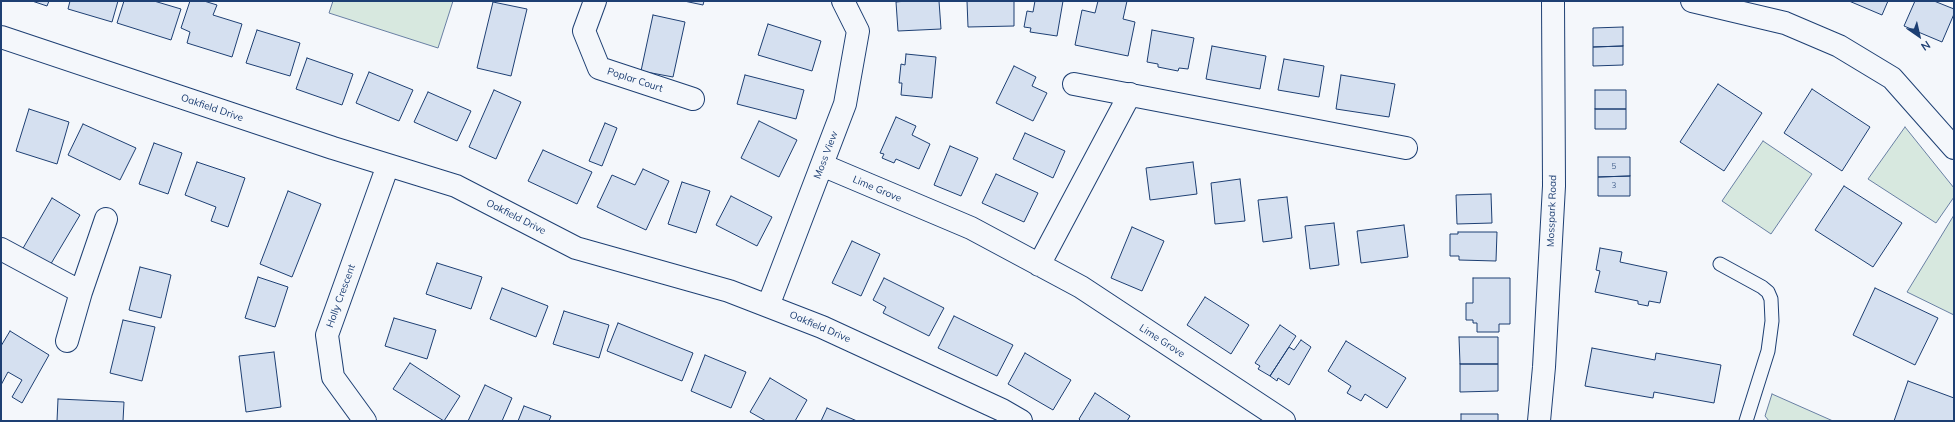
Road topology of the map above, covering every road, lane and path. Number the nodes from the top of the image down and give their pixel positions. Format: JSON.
{"nodes":[{"id":1,"x":594,"y":1,"type":"edge"},
{"id":2,"x":843,"y":1,"type":"edge"},
{"id":3,"x":1553,"y":1,"type":"edge"},
{"id":4,"x":1692,"y":1,"type":"edge"},
{"id":5,"x":1,"y":37,"type":"edge"},
{"id":6,"x":1074,"y":84,"type":"dead end"},
{"id":7,"x":1130,"y":94,"type":"junction"},
{"id":8,"x":693,"y":99,"type":"dead end"},
{"id":9,"x":1406,"y":148,"type":"dead end"},
{"id":10,"x":1954,"y":148,"type":"edge"},
{"id":11,"x":388,"y":165,"type":"junction"},
{"id":12,"x":822,"y":165,"type":"junction"},
{"id":13,"x":106,"y":219,"type":"dead end"},
{"id":14,"x":1,"y":249,"type":"edge"},
{"id":15,"x":1720,"y":264,"type":"dead end"},
{"id":16,"x":1039,"y":265,"type":"junction"},
{"id":17,"x":81,"y":292,"type":"junction"},
{"id":18,"x":768,"y":306,"type":"junction"},
{"id":19,"x":67,"y":341,"type":"dead end"},
{"id":20,"x":365,"y":421,"type":"edge"},
{"id":21,"x":1022,"y":421,"type":"edge"},
{"id":22,"x":1284,"y":421,"type":"edge"},
{"id":23,"x":1542,"y":421,"type":"edge"},
{"id":24,"x":1746,"y":421,"type":"edge"}],
"edges":[{"from":1,"to":8,"type":"street","name":"Poplar Court"},
{"from":2,"to":12,"type":"street","name":"Moss View"},
{"from":3,"to":23,"type":"street","name":"Mosspark Road"},
{"from":4,"to":10,"type":"street"},
{"from":5,"to":11,"type":"street","name":"Oakfield Drive"},
{"from":6,"to":7,"type":"street"},
{"from":7,"to":9,"type":"street"},
{"from":7,"to":16,"type":"street"},
{"from":11,"to":18,"type":"street","name":"Oakfield Drive"},
{"from":11,"to":20,"type":"street","name":"Holly Crescent"},
{"from":12,"to":16,"type":"street","name":"Lime Grove"},
{"from":12,"to":18,"type":"street","name":"Moss View"},
{"from":13,"to":17,"type":"street"},
{"from":14,"to":17,"type":"street"},
{"from":15,"to":24,"type":"lane"},
{"from":16,"to":22,"type":"street","name":"Lime Grove"},
{"from":17,"to":19,"type":"street"},
{"from":18,"to":21,"type":"street","name":"Oakfield Drive"}]}
